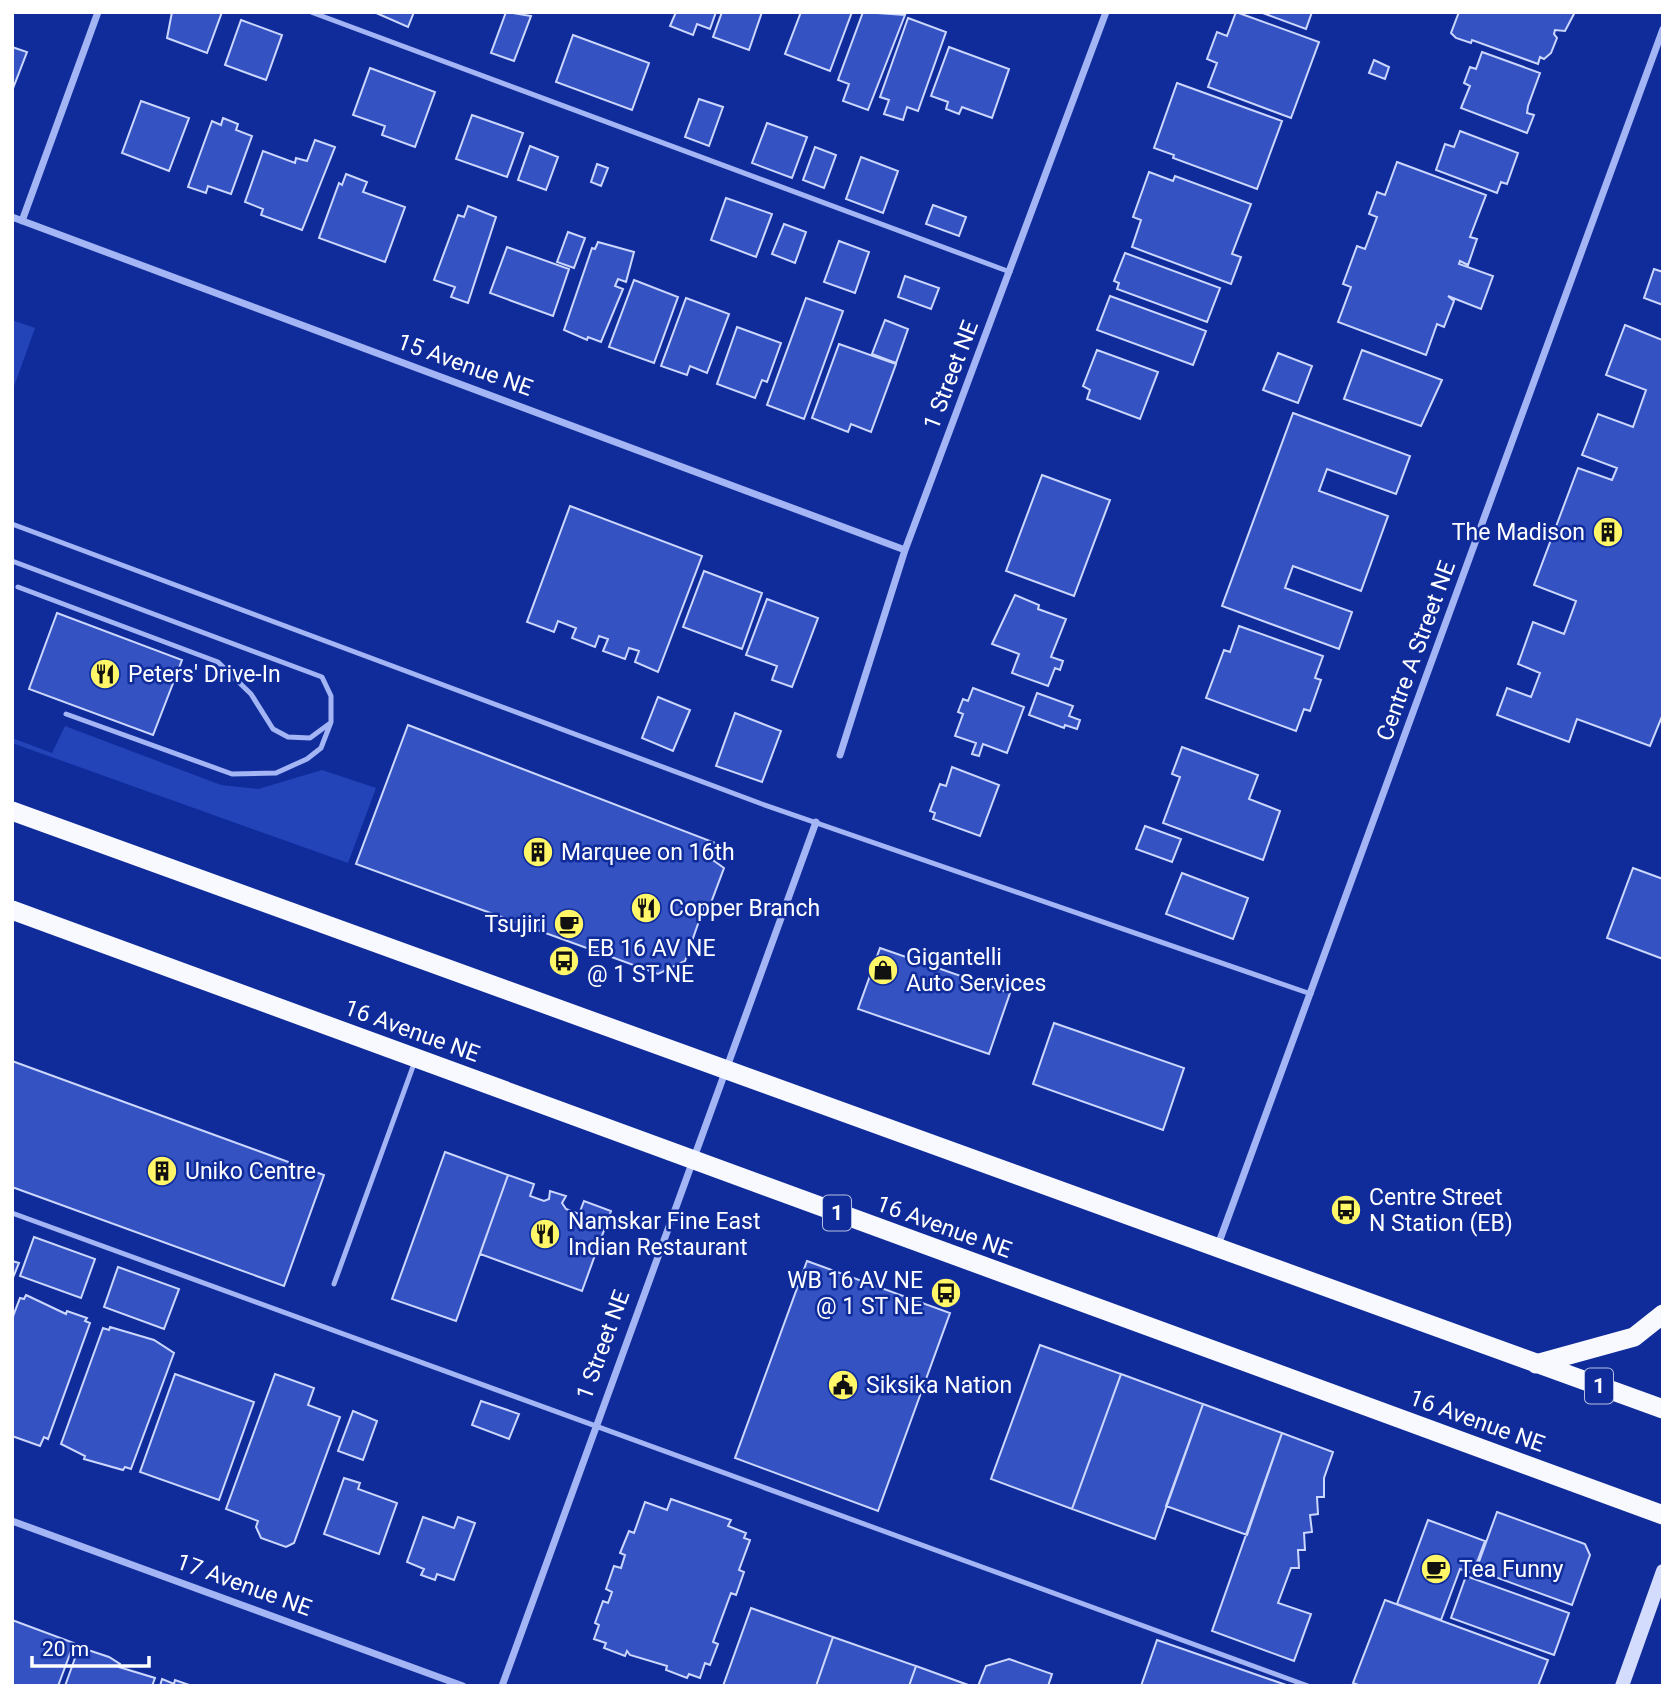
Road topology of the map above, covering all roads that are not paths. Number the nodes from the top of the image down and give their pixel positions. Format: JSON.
{"nodes":[{"id":1,"x":98,"y":12,"type":"edge"},
{"id":2,"x":311,"y":12,"type":"edge"},
{"id":3,"x":1106,"y":12,"type":"edge"},
{"id":4,"x":1663,"y":29,"type":"edge"},
{"id":5,"x":12,"y":217,"type":"edge"},
{"id":6,"x":22,"y":220,"type":"junction"},
{"id":7,"x":1010,"y":272,"type":"junction"},
{"id":8,"x":12,"y":524,"type":"edge"},
{"id":9,"x":905,"y":550,"type":"junction"},
{"id":10,"x":12,"y":561,"type":"edge"},
{"id":11,"x":18,"y":587,"type":"dead end"},
{"id":12,"x":66,"y":714,"type":"dead end"},
{"id":13,"x":331,"y":722,"type":"junction"},
{"id":14,"x":840,"y":755,"type":"dead end"},
{"id":15,"x":12,"y":811,"type":"edge"},
{"id":16,"x":816,"y":822,"type":"junction"},
{"id":17,"x":12,"y":910,"type":"edge"},
{"id":18,"x":1311,"y":994,"type":"junction"},
{"id":19,"x":416,"y":1058,"type":"junction"},
{"id":20,"x":727,"y":1069,"type":"junction"},
{"id":21,"x":693,"y":1159,"type":"junction"},
{"id":22,"x":12,"y":1213,"type":"edge"},
{"id":23,"x":1218,"y":1245,"type":"junction"},
{"id":24,"x":334,"y":1284,"type":"dead end"},
{"id":25,"x":1663,"y":1314,"type":"edge"},
{"id":26,"x":1536,"y":1364,"type":"junction"},
{"id":27,"x":1663,"y":1409,"type":"edge"},
{"id":28,"x":595,"y":1425,"type":"junction"},
{"id":29,"x":1663,"y":1515,"type":"edge"},
{"id":30,"x":12,"y":1521,"type":"edge"},
{"id":31,"x":1663,"y":1571,"type":"edge"},
{"id":32,"x":463,"y":1686,"type":"edge"},
{"id":33,"x":502,"y":1686,"type":"edge"},
{"id":34,"x":1308,"y":1686,"type":"edge"},
{"id":35,"x":1622,"y":1686,"type":"edge"}],
"edges":[{"from":1,"to":6,"type":"street"},
{"from":2,"to":7,"type":"lane"},
{"from":3,"to":7,"type":"street","name":"1 Street NE"},
{"from":4,"to":18,"type":"street","name":"Centre A Street NE"},
{"from":5,"to":6,"type":"street","name":"15 Avenue NE"},
{"from":6,"to":9,"type":"street","name":"15 Avenue NE"},
{"from":7,"to":9,"type":"street","name":"1 Street NE"},
{"from":8,"to":16,"type":"lane"},
{"from":9,"to":14,"type":"street","name":"1 Street NE"},
{"from":10,"to":13,"type":"lane"},
{"from":11,"to":13,"type":"lane"},
{"from":12,"to":13,"type":"lane"},
{"from":15,"to":20,"type":"highway","number":"1"},
{"from":16,"to":18,"type":"lane"},
{"from":16,"to":20,"type":"street","name":"1 Street NE"},
{"from":17,"to":19,"type":"highway","name":"16 Avenue NE","number":"1"},
{"from":18,"to":23,"type":"street","name":"Centre A Street NE"},
{"from":19,"to":21,"type":"highway","name":"16 Avenue NE","number":"1"},
{"from":19,"to":24,"type":"lane"},
{"from":20,"to":21,"type":"street","name":"1 Street NE"},
{"from":20,"to":23,"type":"highway","number":"1"},
{"from":21,"to":28,"type":"street","name":"1 Street NE"},
{"from":21,"to":29,"type":"highway","name":"16 Avenue NE","number":"1"},
{"from":22,"to":28,"type":"lane"},
{"from":23,"to":26,"type":"highway","number":"1"},
{"from":25,"to":26,"type":"highway"},
{"from":26,"to":27,"type":"highway","number":"1"},
{"from":28,"to":33,"type":"street","name":"1 Street NE"},
{"from":28,"to":34,"type":"lane"},
{"from":30,"to":32,"type":"street","name":"17 Avenue NE"},
{"from":31,"to":35,"type":"main road"}]}
